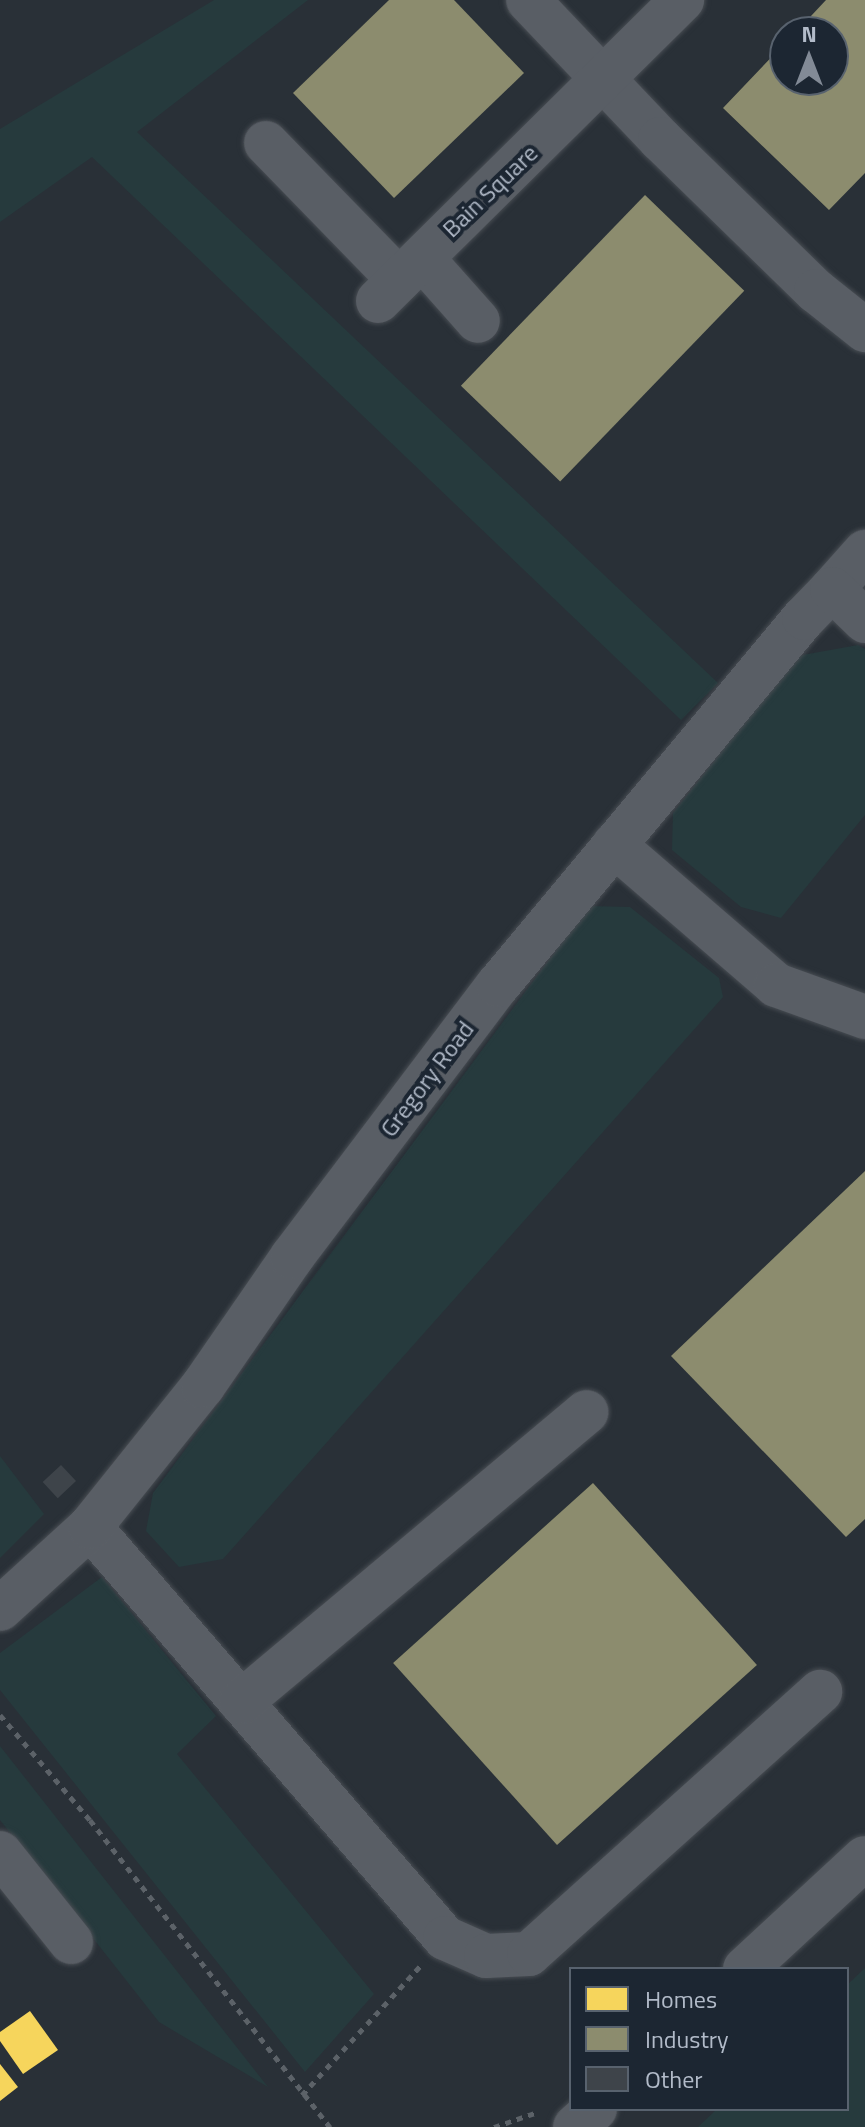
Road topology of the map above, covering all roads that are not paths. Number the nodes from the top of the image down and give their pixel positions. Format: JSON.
{"nodes":[{"id":1,"x":528,"y":0,"type":"edge"},
{"id":2,"x":682,"y":0,"type":"edge"},
{"id":3,"x":603,"y":82,"type":"junction"},
{"id":4,"x":266,"y":143,"type":"dead end"},
{"id":5,"x":400,"y":280,"type":"junction"},
{"id":6,"x":478,"y":321,"type":"dead end"},
{"id":7,"x":865,"y":330,"type":"edge"},
{"id":8,"x":865,"y":552,"type":"edge"},
{"id":9,"x":832,"y":589,"type":"junction"},
{"id":10,"x":865,"y":621,"type":"edge"},
{"id":11,"x":614,"y":845,"type":"junction"},
{"id":12,"x":865,"y":1017,"type":"edge"},
{"id":13,"x":587,"y":1412,"type":"dead end"},
{"id":14,"x":90,"y":1527,"type":"junction"},
{"id":15,"x":0,"y":1609,"type":"edge"},
{"id":16,"x":820,"y":1692,"type":"dead end"},
{"id":17,"x":241,"y":1702,"type":"junction"},
{"id":18,"x":0,"y":1853,"type":"edge"},
{"id":19,"x":865,"y":1858,"type":"edge"},
{"id":20,"x":71,"y":1942,"type":"dead end"},
{"id":21,"x":747,"y":1967,"type":"edge"},
{"id":22,"x":587,"y":2111,"type":"edge"},
{"id":23,"x":560,"y":2118,"type":"edge"}],
"edges":[{"from":1,"to":3,"type":"street"},
{"from":2,"to":3,"type":"street","name":"Bain Square"},
{"from":3,"to":5,"type":"street","name":"Bain Square"},
{"from":3,"to":7,"type":"street"},
{"from":4,"to":5,"type":"street"},
{"from":5,"to":6,"type":"street"},
{"from":8,"to":9,"type":"street","name":"Gregory Road"},
{"from":9,"to":10,"type":"street"},
{"from":9,"to":11,"type":"street","name":"Gregory Road"},
{"from":11,"to":12,"type":"street"},
{"from":11,"to":14,"type":"street","name":"Gregory Road"},
{"from":13,"to":17,"type":"street"},
{"from":14,"to":15,"type":"street","name":"Gregory Road"},
{"from":14,"to":17,"type":"street"},
{"from":16,"to":17,"type":"street"},
{"from":18,"to":20,"type":"street"},
{"from":19,"to":21,"type":"street"},
{"from":22,"to":23,"type":"street"}]}
